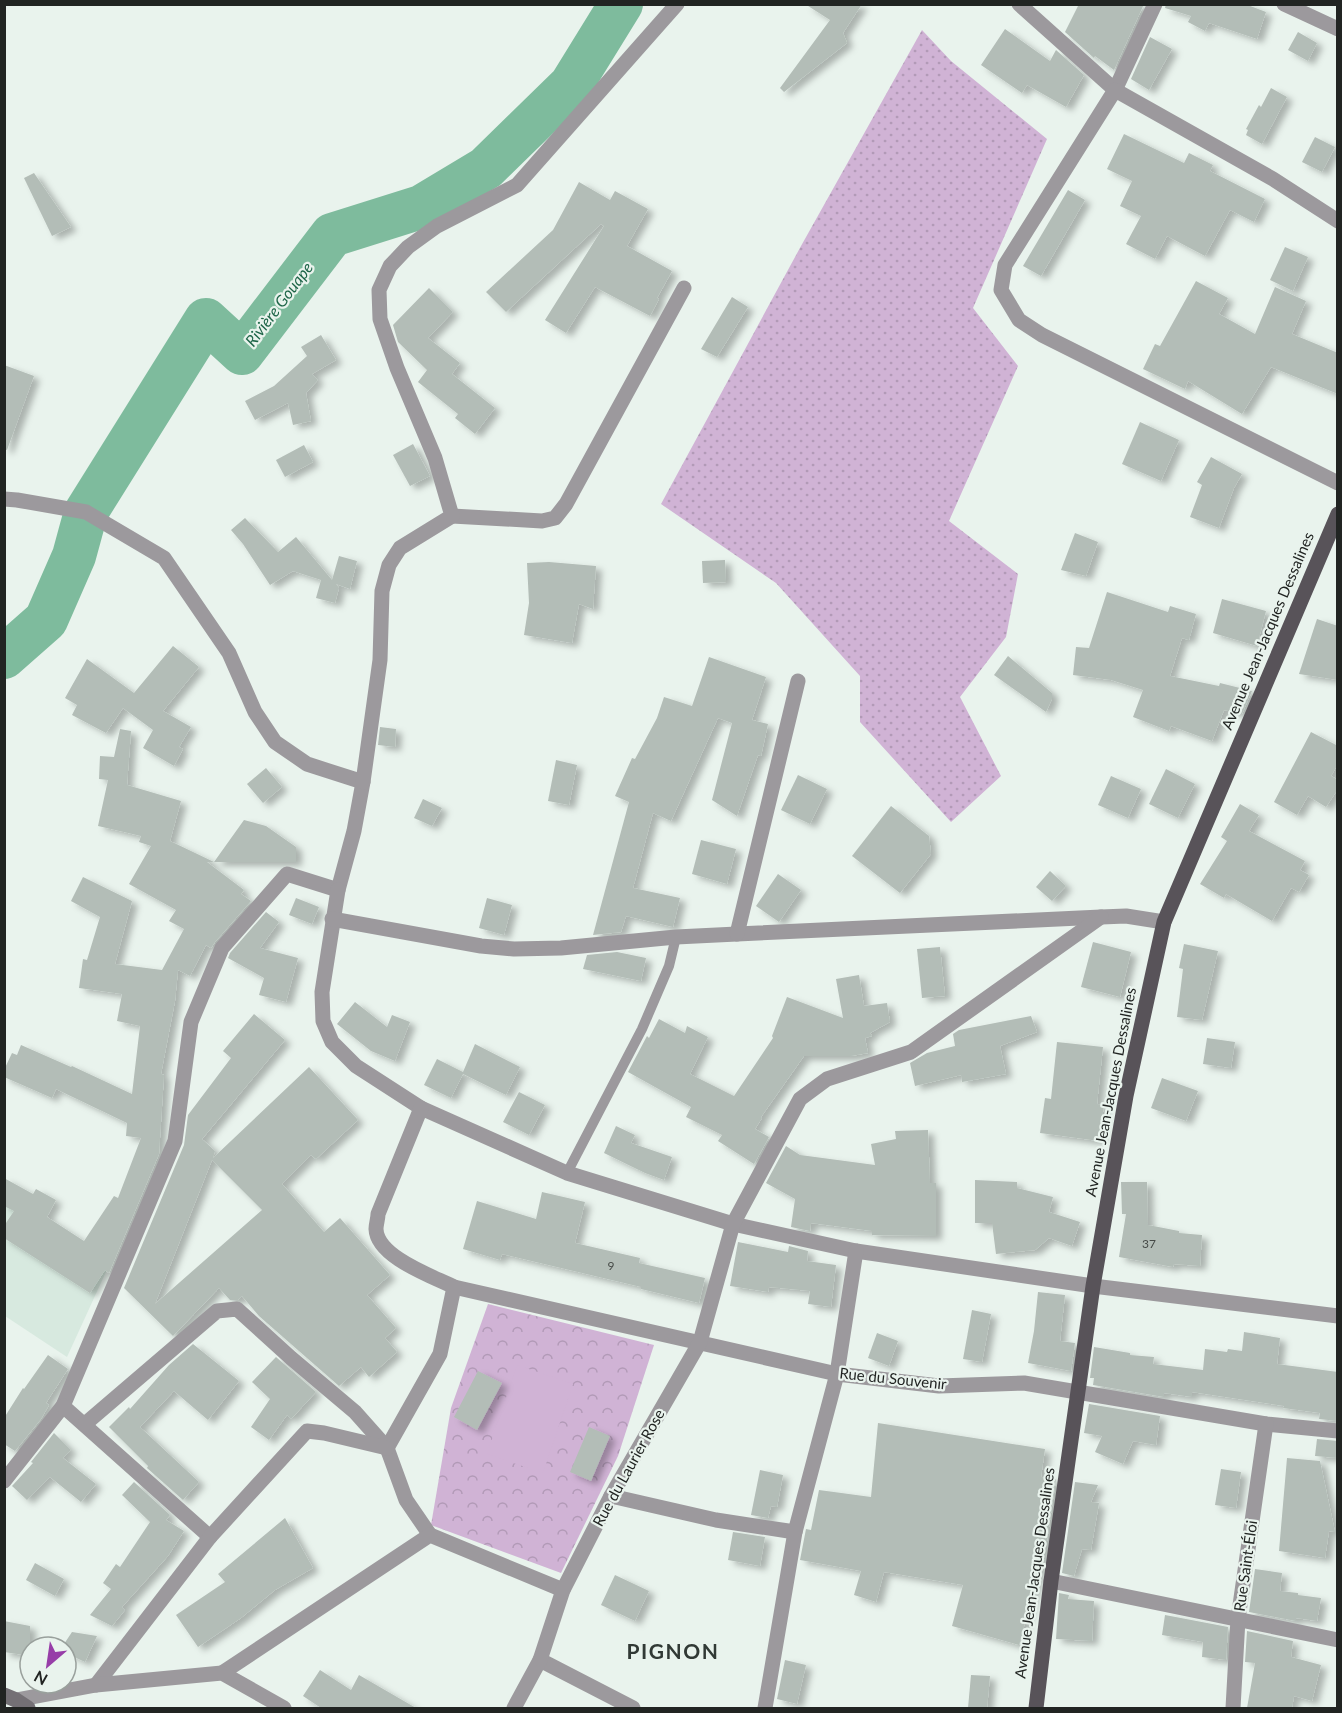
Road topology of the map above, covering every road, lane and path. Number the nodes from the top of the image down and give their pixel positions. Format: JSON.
{"nodes":[{"id":1,"x":677,"y":4,"type":"edge"},
{"id":2,"x":1019,"y":4,"type":"edge"},
{"id":3,"x":1155,"y":4,"type":"edge"},
{"id":4,"x":1284,"y":4,"type":"edge"},
{"id":5,"x":1338,"y":29,"type":"edge"},
{"id":6,"x":1115,"y":90,"type":"junction"},
{"id":7,"x":1338,"y":221,"type":"edge"},
{"id":8,"x":684,"y":288,"type":"dead end"},
{"id":9,"x":1338,"y":483,"type":"edge"},
{"id":10,"x":4,"y":499,"type":"edge"},
{"id":11,"x":1338,"y":514,"type":"edge"},
{"id":12,"x":452,"y":516,"type":"junction"},
{"id":13,"x":798,"y":681,"type":"dead end"},
{"id":14,"x":363,"y":782,"type":"junction"},
{"id":15,"x":338,"y":890,"type":"junction"},
{"id":16,"x":1101,"y":917,"type":"junction"},
{"id":17,"x":332,"y":919,"type":"junction"},
{"id":18,"x":1164,"y":922,"type":"junction"},
{"id":19,"x":737,"y":934,"type":"junction"},
{"id":20,"x":676,"y":937,"type":"junction"},
{"id":21,"x":421,"y":1108,"type":"junction"},
{"id":22,"x":567,"y":1173,"type":"junction"},
{"id":23,"x":733,"y":1224,"type":"junction"},
{"id":24,"x":856,"y":1251,"type":"junction"},
{"id":25,"x":1094,"y":1286,"type":"junction"},
{"id":26,"x":453,"y":1287,"type":"junction"},
{"id":27,"x":1338,"y":1316,"type":"edge"},
{"id":28,"x":700,"y":1342,"type":"junction"},
{"id":29,"x":837,"y":1374,"type":"junction"},
{"id":30,"x":1079,"y":1393,"type":"junction"},
{"id":31,"x":63,"y":1406,"type":"junction"},
{"id":32,"x":85,"y":1424,"type":"junction"},
{"id":33,"x":1266,"y":1424,"type":"junction"},
{"id":34,"x":1338,"y":1431,"type":"edge"},
{"id":35,"x":387,"y":1448,"type":"junction"},
{"id":36,"x":5,"y":1478,"type":"edge"},
{"id":37,"x":611,"y":1496,"type":"junction"},
{"id":38,"x":795,"y":1532,"type":"junction"},
{"id":39,"x":430,"y":1535,"type":"junction"},
{"id":40,"x":210,"y":1537,"type":"junction"},
{"id":41,"x":1051,"y":1581,"type":"junction"},
{"id":42,"x":563,"y":1590,"type":"junction"},
{"id":43,"x":1238,"y":1619,"type":"junction"},
{"id":44,"x":1338,"y":1640,"type":"edge"},
{"id":45,"x":540,"y":1660,"type":"junction"},
{"id":46,"x":222,"y":1673,"type":"junction"},
{"id":47,"x":96,"y":1685,"type":"junction"},
{"id":48,"x":16,"y":1701,"type":"edge"},
{"id":49,"x":284,"y":1708,"type":"edge"},
{"id":50,"x":514,"y":1708,"type":"edge"},
{"id":51,"x":633,"y":1708,"type":"edge"},
{"id":52,"x":765,"y":1708,"type":"edge"},
{"id":53,"x":1036,"y":1708,"type":"edge"},
{"id":54,"x":1233,"y":1708,"type":"edge"}],
"edges":[{"from":1,"to":12,"type":"street"},
{"from":2,"to":6,"type":"street"},
{"from":3,"to":6,"type":"street"},
{"from":4,"to":5,"type":"street"},
{"from":6,"to":7,"type":"street"},
{"from":6,"to":9,"type":"street"},
{"from":8,"to":12,"type":"street"},
{"from":10,"to":14,"type":"street"},
{"from":11,"to":18,"type":"main road","name":"Avenue Jean-Jacques Dessalines"},
{"from":12,"to":14,"type":"street"},
{"from":13,"to":19,"type":"street"},
{"from":14,"to":15,"type":"street"},
{"from":15,"to":17,"type":"street"},
{"from":15,"to":31,"type":"street"},
{"from":16,"to":18,"type":"street"},
{"from":16,"to":19,"type":"street"},
{"from":16,"to":23,"type":"street","name":"Rue du Laurier Rose"},
{"from":17,"to":20,"type":"street"},
{"from":17,"to":21,"type":"street"},
{"from":18,"to":25,"type":"main road","name":"Avenue Jean-Jacques Dessalines"},
{"from":19,"to":20,"type":"street"},
{"from":20,"to":22,"type":"lane"},
{"from":21,"to":22,"type":"street"},
{"from":21,"to":26,"type":"street","name":"Rue du Souvenir"},
{"from":22,"to":23,"type":"street"},
{"from":23,"to":24,"type":"street"},
{"from":23,"to":28,"type":"street","name":"Rue du Laurier Rose"},
{"from":24,"to":25,"type":"street"},
{"from":24,"to":29,"type":"street"},
{"from":25,"to":27,"type":"street"},
{"from":25,"to":30,"type":"main road","name":"Avenue Jean-Jacques Dessalines"},
{"from":26,"to":28,"type":"street","name":"Rue du Souvenir"},
{"from":26,"to":35,"type":"street"},
{"from":28,"to":29,"type":"street","name":"Rue du Souvenir"},
{"from":28,"to":37,"type":"street","name":"Rue du Laurier Rose"},
{"from":29,"to":30,"type":"street","name":"Rue du Souvenir"},
{"from":29,"to":38,"type":"street"},
{"from":30,"to":33,"type":"street","name":"Rue du Souvenir"},
{"from":30,"to":41,"type":"main road","name":"Avenue Jean-Jacques Dessalines"},
{"from":31,"to":32,"type":"street"},
{"from":31,"to":36,"type":"street"},
{"from":32,"to":35,"type":"street"},
{"from":32,"to":40,"type":"street"},
{"from":33,"to":34,"type":"street","name":"Rue du Souvenir"},
{"from":33,"to":43,"type":"street","name":"Rue Saint-Éloi"},
{"from":35,"to":39,"type":"street"},
{"from":35,"to":40,"type":"street"},
{"from":37,"to":38,"type":"street"},
{"from":37,"to":42,"type":"street","name":"Rue du Laurier Rose"},
{"from":38,"to":52,"type":"street"},
{"from":39,"to":42,"type":"street"},
{"from":39,"to":46,"type":"street"},
{"from":40,"to":47,"type":"street"},
{"from":41,"to":43,"type":"street"},
{"from":41,"to":53,"type":"main road","name":"Avenue Jean-Jacques Dessalines"},
{"from":42,"to":45,"type":"street","name":"Rue du Laurier Rose"},
{"from":43,"to":44,"type":"street"},
{"from":43,"to":54,"type":"street","name":"Rue Saint-Éloi"},
{"from":45,"to":50,"type":"street","name":"Rue du Laurier Rose"},
{"from":45,"to":51,"type":"street"},
{"from":46,"to":47,"type":"street"},
{"from":46,"to":49,"type":"street"},
{"from":47,"to":48,"type":"street"}]}
